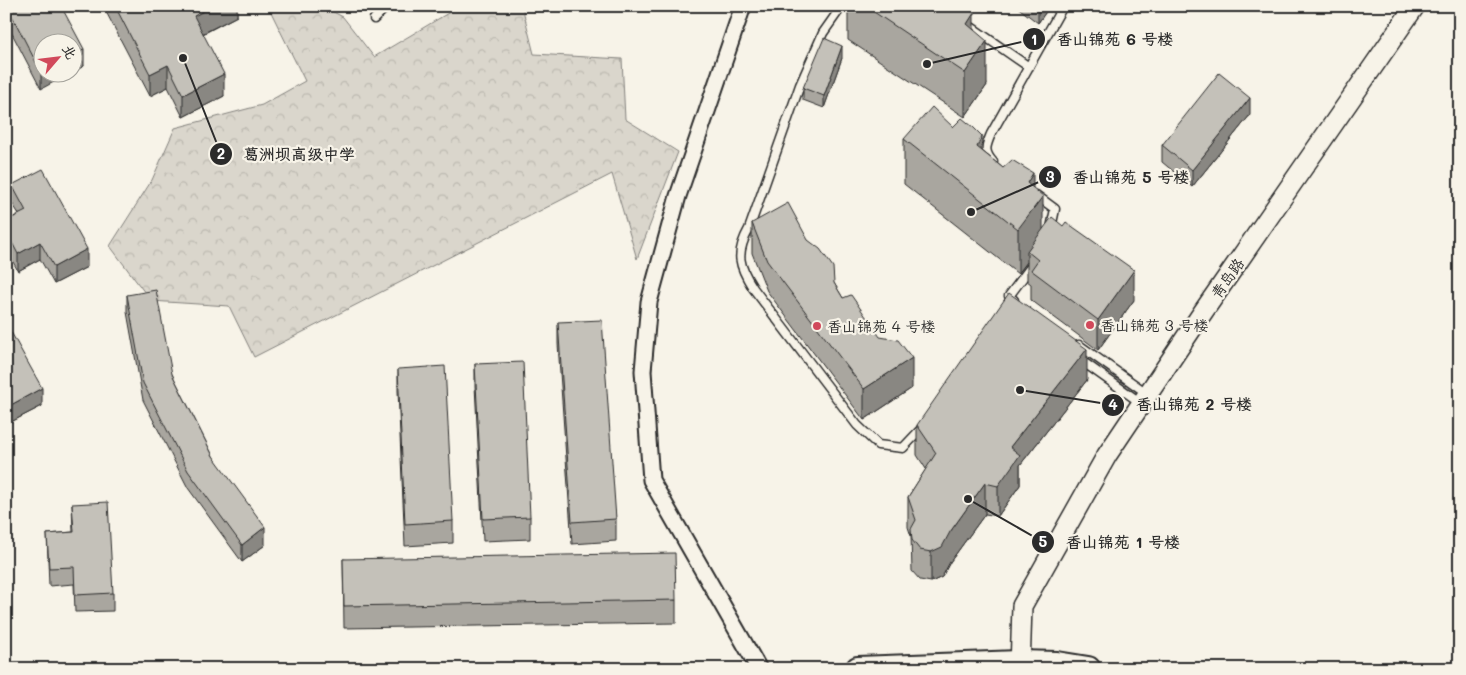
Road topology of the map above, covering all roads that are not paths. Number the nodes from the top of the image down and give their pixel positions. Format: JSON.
{"nodes":[{"id":1,"x":387,"y":6,"type":"edge"},
{"id":2,"x":743,"y":6,"type":"edge"},
{"id":3,"x":842,"y":6,"type":"edge"},
{"id":4,"x":1062,"y":6,"type":"edge"},
{"id":5,"x":1415,"y":6,"type":"edge"},
{"id":6,"x":958,"y":17,"type":"edge"},
{"id":7,"x":374,"y":19,"type":"dead end"},
{"id":8,"x":1028,"y":67,"type":"junction"},
{"id":9,"x":1001,"y":168,"type":"edge"},
{"id":10,"x":1032,"y":192,"type":"edge"},
{"id":11,"x":1050,"y":235,"type":"edge"},
{"id":12,"x":1037,"y":258,"type":"edge"},
{"id":13,"x":1023,"y":306,"type":"edge"},
{"id":14,"x":1075,"y":342,"type":"edge"},
{"id":15,"x":1074,"y":356,"type":"edge"},
{"id":16,"x":1145,"y":399,"type":"junction"},
{"id":17,"x":924,"y":425,"type":"edge"},
{"id":18,"x":1020,"y":666,"type":"edge"},
{"id":19,"x":759,"y":669,"type":"edge"},
{"id":20,"x":858,"y":669,"type":"edge"},
{"id":21,"x":1088,"y":669,"type":"edge"}],
"edges":[{"from":1,"to":7,"type":"lane"},
{"from":2,"to":19,"type":"street"},
{"from":3,"to":17,"type":"lane"},
{"from":4,"to":8,"type":"lane"},
{"from":5,"to":16,"type":"street","name":"青岛路"},
{"from":6,"to":8,"type":"lane"},
{"from":8,"to":9,"type":"lane"},
{"from":10,"to":11,"type":"lane"},
{"from":12,"to":13,"type":"lane"},
{"from":14,"to":16,"type":"lane"},
{"from":15,"to":16,"type":"lane"},
{"from":16,"to":18,"type":"street","name":"青岛路"},
{"from":18,"to":20,"type":"main road"},
{"from":18,"to":21,"type":"main road"}]}
